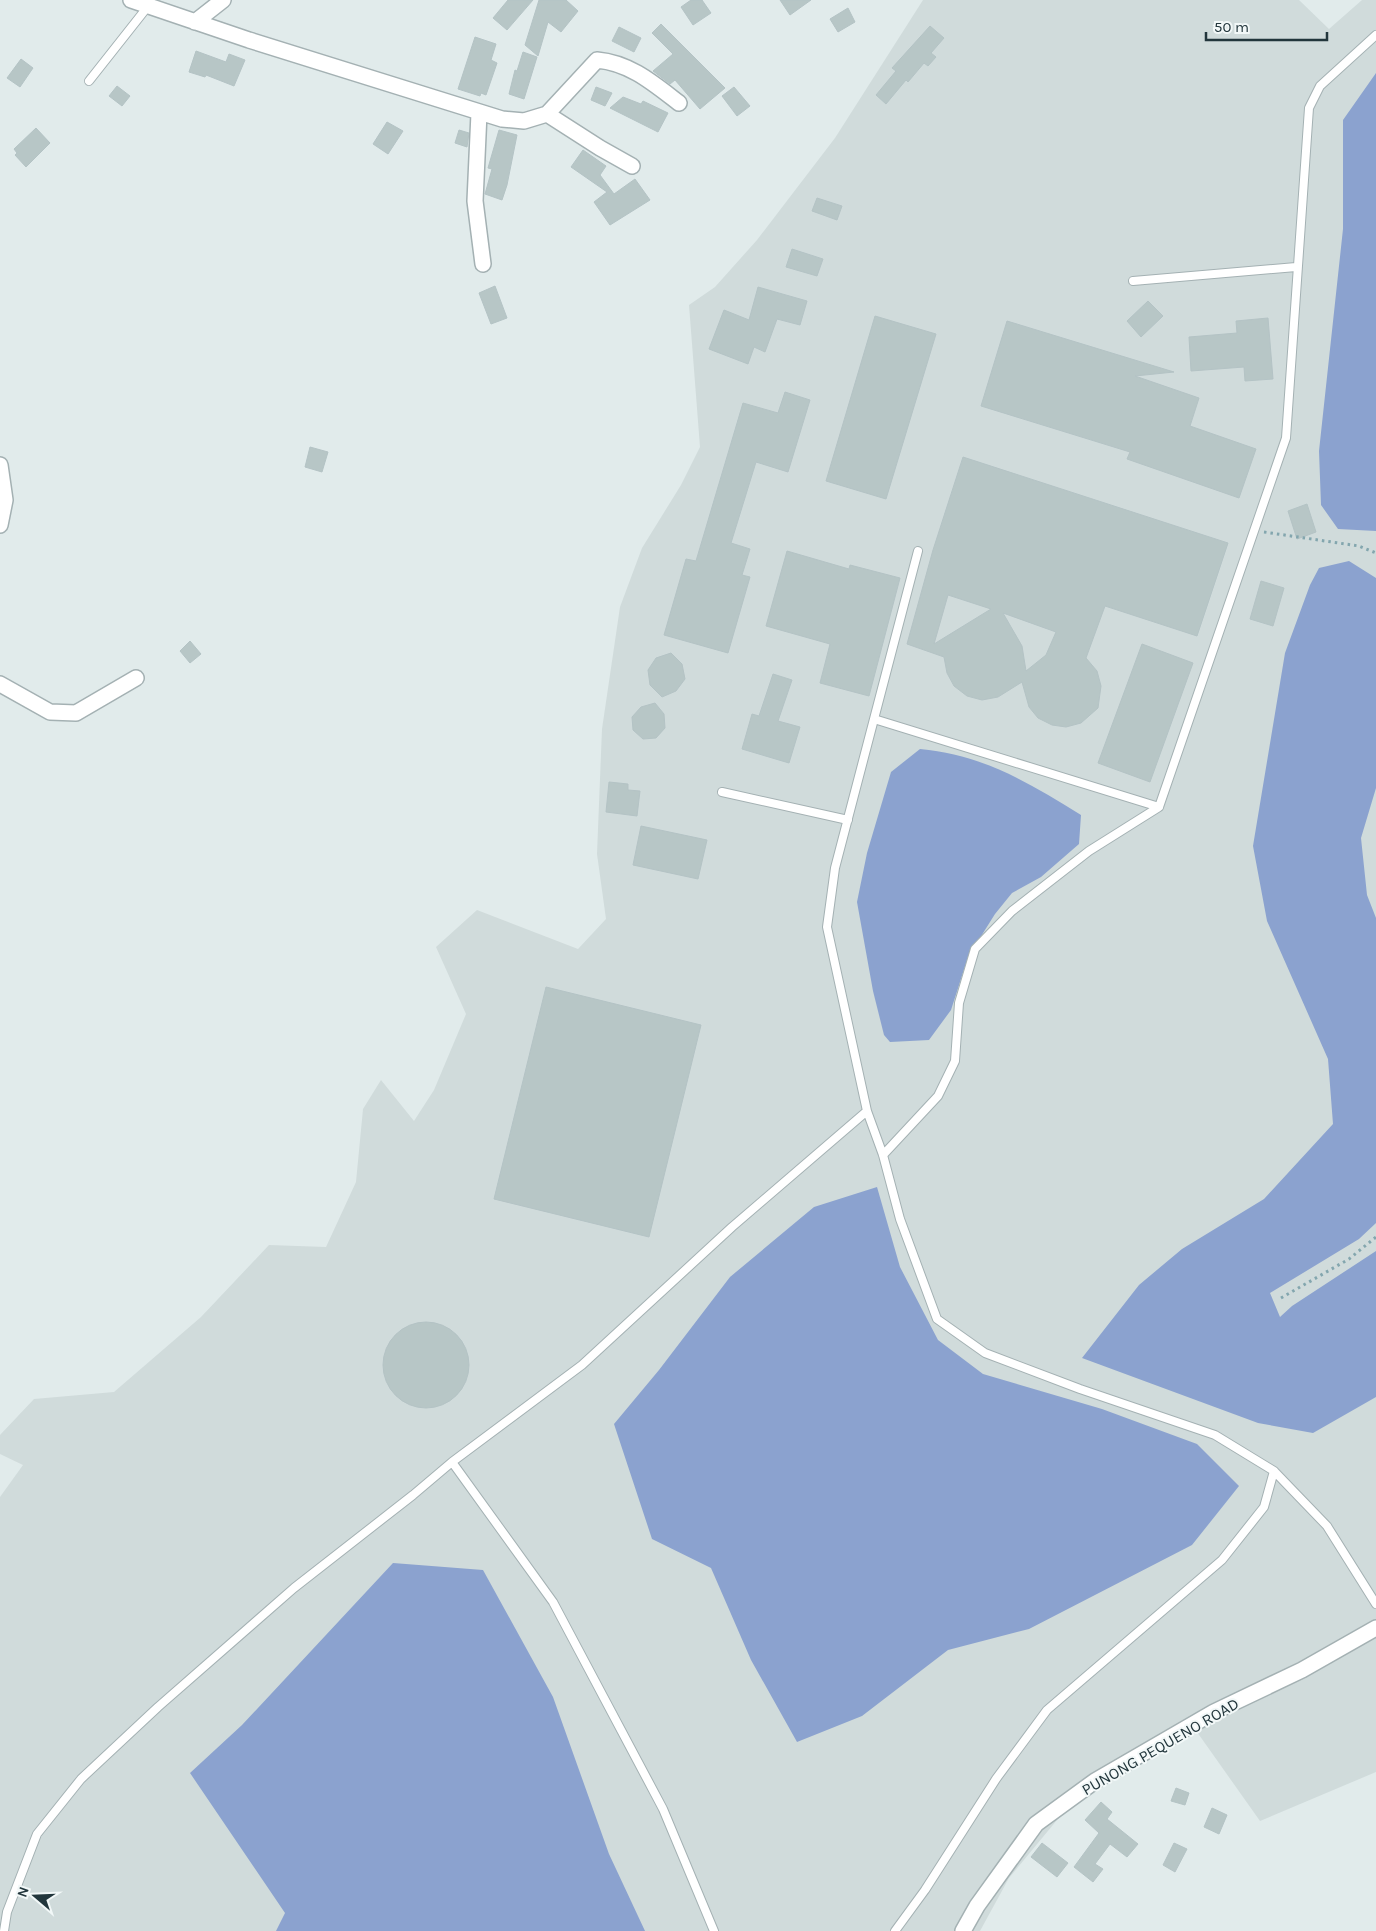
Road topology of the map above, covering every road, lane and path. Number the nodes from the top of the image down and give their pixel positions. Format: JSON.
{"nodes":[{"id":1,"x":131,"y":0,"type":"edge"},
{"id":2,"x":223,"y":0,"type":"edge"},
{"id":3,"x":149,"y":6,"type":"junction"},
{"id":4,"x":195,"y":22,"type":"junction"},
{"id":5,"x":1376,"y":35,"type":"edge"},
{"id":6,"x":89,"y":82,"type":"dead end"},
{"id":7,"x":679,"y":103,"type":"dead end"},
{"id":8,"x":479,"y":113,"type":"junction"},
{"id":9,"x":547,"y":114,"type":"junction"},
{"id":10,"x":632,"y":166,"type":"dead end"},
{"id":11,"x":483,"y":264,"type":"dead end"},
{"id":12,"x":1296,"y":267,"type":"junction"},
{"id":13,"x":1134,"y":281,"type":"dead end"},
{"id":14,"x":0,"y":465,"type":"edge"},
{"id":15,"x":0,"y":525,"type":"edge"},
{"id":16,"x":1254,"y":531,"type":"junction"},
{"id":17,"x":918,"y":551,"type":"dead end"},
{"id":18,"x":1376,"y":553,"type":"edge"},
{"id":19,"x":136,"y":678,"type":"dead end"},
{"id":20,"x":0,"y":684,"type":"edge"},
{"id":21,"x":874,"y":719,"type":"junction"},
{"id":22,"x":722,"y":792,"type":"dead end"},
{"id":23,"x":1159,"y":807,"type":"junction"},
{"id":24,"x":848,"y":820,"type":"junction"},
{"id":25,"x":866,"y":1111,"type":"junction"},
{"id":26,"x":883,"y":1155,"type":"junction"},
{"id":27,"x":1376,"y":1237,"type":"edge"},
{"id":28,"x":1281,"y":1298,"type":"dead end"},
{"id":29,"x":452,"y":1462,"type":"junction"},
{"id":30,"x":1274,"y":1471,"type":"junction"},
{"id":31,"x":1376,"y":1604,"type":"edge"},
{"id":32,"x":1376,"y":1628,"type":"edge"},
{"id":33,"x":4,"y":1931,"type":"edge"},
{"id":34,"x":714,"y":1931,"type":"edge"},
{"id":35,"x":895,"y":1931,"type":"edge"},
{"id":36,"x":963,"y":1931,"type":"edge"}],
"edges":[{"from":1,"to":3,"type":"street"},
{"from":2,"to":4,"type":"street"},
{"from":3,"to":4,"type":"street"},
{"from":3,"to":6,"type":"lane"},
{"from":4,"to":8,"type":"street"},
{"from":5,"to":12,"type":"lane"},
{"from":7,"to":9,"type":"street"},
{"from":8,"to":9,"type":"street"},
{"from":8,"to":11,"type":"street"},
{"from":9,"to":10,"type":"street"},
{"from":12,"to":13,"type":"lane"},
{"from":12,"to":16,"type":"lane"},
{"from":14,"to":15,"type":"street"},
{"from":16,"to":18,"type":"path"},
{"from":16,"to":23,"type":"lane"},
{"from":17,"to":21,"type":"lane"},
{"from":19,"to":20,"type":"street"},
{"from":21,"to":23,"type":"lane"},
{"from":21,"to":24,"type":"lane"},
{"from":22,"to":24,"type":"lane"},
{"from":23,"to":26,"type":"lane"},
{"from":24,"to":25,"type":"lane"},
{"from":25,"to":26,"type":"lane"},
{"from":25,"to":29,"type":"lane"},
{"from":26,"to":30,"type":"lane"},
{"from":27,"to":28,"type":"path"},
{"from":29,"to":33,"type":"lane"},
{"from":29,"to":34,"type":"lane"},
{"from":30,"to":31,"type":"lane"},
{"from":30,"to":35,"type":"lane"},
{"from":32,"to":36,"type":"street","name":"PUNONG PEQUENO ROAD"}]}
